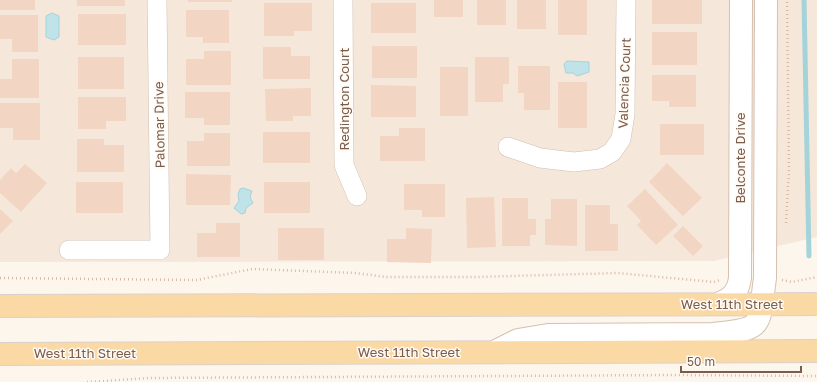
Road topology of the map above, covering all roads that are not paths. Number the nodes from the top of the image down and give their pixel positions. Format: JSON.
{"nodes":[{"id":1,"x":157,"y":0,"type":"edge"},
{"id":2,"x":343,"y":0,"type":"edge"},
{"id":3,"x":626,"y":0,"type":"edge"},
{"id":4,"x":741,"y":0,"type":"edge"},
{"id":5,"x":766,"y":0,"type":"edge"},
{"id":6,"x":508,"y":147,"type":"dead end"},
{"id":7,"x":357,"y":196,"type":"dead end"},
{"id":8,"x":69,"y":250,"type":"dead end"},
{"id":9,"x":718,"y":304,"type":"junction"},
{"id":10,"x":761,"y":304,"type":"junction"},
{"id":11,"x":817,"y":304,"type":"edge"},
{"id":12,"x":0,"y":306,"type":"edge"},
{"id":13,"x":817,"y":351,"type":"edge"},
{"id":14,"x":494,"y":352,"type":"junction"},
{"id":15,"x":0,"y":354,"type":"edge"}],
"edges":[{"from":1,"to":8,"type":"street","name":"Palomar Drive"},
{"from":2,"to":7,"type":"street","name":"Redington Court"},
{"from":3,"to":6,"type":"street","name":"Valencia Court"},
{"from":4,"to":9,"type":"main road","name":"Belconte Drive"},
{"from":5,"to":10,"type":"main road","name":"Belconte Drive"},
{"from":9,"to":10,"type":"main road","name":"West 11th Street"},
{"from":9,"to":12,"type":"main road","name":"West 11th Street"},
{"from":10,"to":11,"type":"main road","name":"West 11th Street"},
{"from":10,"to":14,"type":"main road","name":"Belconte Drive"},
{"from":13,"to":14,"type":"main road","name":"West 11th Street"},
{"from":14,"to":15,"type":"main road","name":"West 11th Street"}]}
